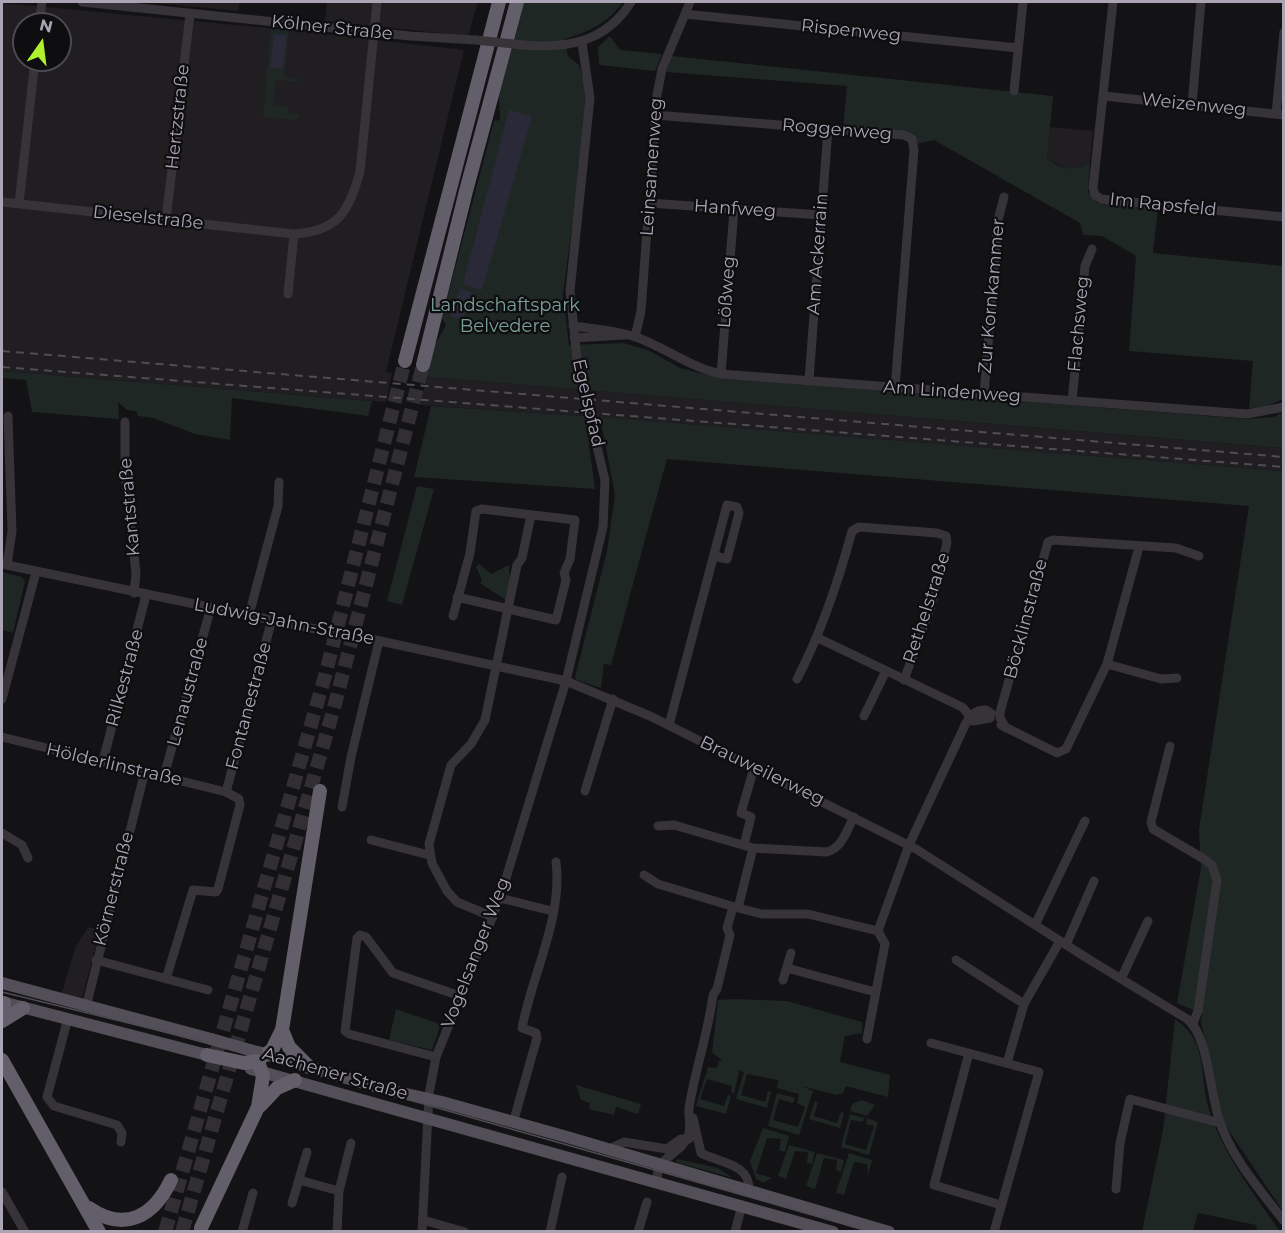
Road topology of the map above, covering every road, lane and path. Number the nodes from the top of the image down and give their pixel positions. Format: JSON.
{"nodes":[{"id":1,"x":82,"y":2,"type":"edge"},
{"id":2,"x":377,"y":2,"type":"edge"},
{"id":3,"x":499,"y":2,"type":"edge"},
{"id":4,"x":517,"y":2,"type":"edge"},
{"id":5,"x":631,"y":2,"type":"edge"},
{"id":6,"x":690,"y":2,"type":"edge"},
{"id":7,"x":1023,"y":2,"type":"edge"},
{"id":8,"x":1113,"y":2,"type":"edge"},
{"id":9,"x":1201,"y":2,"type":"edge"},
{"id":10,"x":190,"y":14,"type":"junction"},
{"id":11,"x":685,"y":14,"type":"junction"},
{"id":12,"x":1284,"y":32,"type":"edge"},
{"id":13,"x":374,"y":33,"type":"junction"},
{"id":14,"x":582,"y":43,"type":"junction"},
{"id":15,"x":1018,"y":48,"type":"junction"},
{"id":16,"x":34,"y":72,"type":"edge"},
{"id":17,"x":1014,"y":91,"type":"dead end"},
{"id":18,"x":1104,"y":96,"type":"junction"},
{"id":19,"x":1192,"y":105,"type":"junction"},
{"id":20,"x":1280,"y":114,"type":"edge"},
{"id":21,"x":655,"y":115,"type":"junction"},
{"id":22,"x":828,"y":129,"type":"junction"},
{"id":23,"x":1004,"y":197,"type":"dead end"},
{"id":24,"x":2,"y":202,"type":"edge"},
{"id":25,"x":650,"y":203,"type":"junction"},
{"id":26,"x":19,"y":204,"type":"junction"},
{"id":27,"x":734,"y":210,"type":"junction"},
{"id":28,"x":821,"y":215,"type":"junction"},
{"id":29,"x":1284,"y":217,"type":"edge"},
{"id":30,"x":166,"y":220,"type":"junction"},
{"id":31,"x":294,"y":234,"type":"junction"},
{"id":32,"x":1092,"y":249,"type":"dead end"},
{"id":33,"x":288,"y":294,"type":"dead end"},
{"id":34,"x":573,"y":326,"type":"junction"},
{"id":35,"x":631,"y":336,"type":"junction"},
{"id":36,"x":574,"y":338,"type":"junction"},
{"id":37,"x":405,"y":361,"type":"tunnel mouth"},
{"id":38,"x":423,"y":365,"type":"tunnel mouth"},
{"id":39,"x":721,"y":374,"type":"junction"},
{"id":40,"x":809,"y":380,"type":"junction"},
{"id":41,"x":895,"y":388,"type":"junction"},
{"id":42,"x":984,"y":395,"type":"junction"},
{"id":43,"x":1072,"y":401,"type":"junction"},
{"id":44,"x":1284,"y":407,"type":"edge"},
{"id":45,"x":8,"y":416,"type":"dead end"},
{"id":46,"x":125,"y":422,"type":"dead end"},
{"id":47,"x":279,"y":482,"type":"dead end"},
{"id":48,"x":531,"y":515,"type":"junction"},
{"id":49,"x":1139,"y":547,"type":"junction"},
{"id":50,"x":714,"y":556,"type":"junction"},
{"id":51,"x":1198,"y":556,"type":"dead end"},
{"id":52,"x":4,"y":565,"type":"edge"},
{"id":53,"x":36,"y":572,"type":"junction"},
{"id":54,"x":134,"y":593,"type":"junction"},
{"id":55,"x":146,"y":595,"type":"junction"},
{"id":56,"x":457,"y":597,"type":"junction"},
{"id":57,"x":211,"y":607,"type":"junction"},
{"id":58,"x":509,"y":608,"type":"junction"},
{"id":59,"x":249,"y":615,"type":"junction"},
{"id":60,"x":453,"y":616,"type":"dead end"},
{"id":61,"x":272,"y":619,"type":"junction"},
{"id":62,"x":818,"y":638,"type":"junction"},
{"id":63,"x":379,"y":641,"type":"junction"},
{"id":64,"x":1107,"y":664,"type":"junction"},
{"id":65,"x":498,"y":666,"type":"junction"},
{"id":66,"x":886,"y":671,"type":"junction"},
{"id":67,"x":1177,"y":678,"type":"dead end"},
{"id":68,"x":797,"y":679,"type":"dead end"},
{"id":69,"x":904,"y":680,"type":"junction"},
{"id":70,"x":566,"y":681,"type":"junction"},
{"id":71,"x":1004,"y":697,"type":"junction"},
{"id":72,"x":2,"y":699,"type":"edge"},
{"id":73,"x":613,"y":699,"type":"junction"},
{"id":74,"x":1001,"y":709,"type":"junction"},
{"id":75,"x":864,"y":716,"type":"dead end"},
{"id":76,"x":982,"y":716,"type":"junction"},
{"id":77,"x":669,"y":725,"type":"junction"},
{"id":78,"x":1006,"y":728,"type":"junction"},
{"id":79,"x":2,"y":737,"type":"edge"},
{"id":80,"x":1170,"y":746,"type":"dead end"},
{"id":81,"x":103,"y":761,"type":"junction"},
{"id":82,"x":754,"y":768,"type":"junction"},
{"id":83,"x":145,"y":771,"type":"junction"},
{"id":84,"x":164,"y":776,"type":"junction"},
{"id":85,"x":320,"y":791,"type":"dead end"},
{"id":86,"x":585,"y":791,"type":"dead end"},
{"id":87,"x":226,"y":792,"type":"junction"},
{"id":88,"x":342,"y":807,"type":"dead end"},
{"id":89,"x":854,"y":817,"type":"junction"},
{"id":90,"x":1084,"y":820,"type":"dead end"},
{"id":91,"x":658,"y":826,"type":"dead end"},
{"id":92,"x":2,"y":833,"type":"edge"},
{"id":93,"x":371,"y":840,"type":"dead end"},
{"id":94,"x":909,"y":845,"type":"junction"},
{"id":95,"x":748,"y":846,"type":"junction"},
{"id":96,"x":429,"y":855,"type":"junction"},
{"id":97,"x":28,"y":858,"type":"dead end"},
{"id":98,"x":556,"y":862,"type":"dead end"},
{"id":99,"x":644,"y":875,"type":"dead end"},
{"id":100,"x":1094,"y":881,"type":"dead end"},
{"id":101,"x":500,"y":898,"type":"junction"},
{"id":102,"x":736,"y":908,"type":"junction"},
{"id":103,"x":552,"y":911,"type":"junction"},
{"id":104,"x":493,"y":917,"type":"junction"},
{"id":105,"x":1148,"y":921,"type":"dead end"},
{"id":106,"x":1035,"y":925,"type":"junction"},
{"id":107,"x":878,"y":931,"type":"junction"},
{"id":108,"x":1063,"y":943,"type":"junction"},
{"id":109,"x":791,"y":953,"type":"dead end"},
{"id":110,"x":96,"y":960,"type":"junction"},
{"id":111,"x":956,"y":960,"type":"dead end"},
{"id":112,"x":787,"y":968,"type":"junction"},
{"id":113,"x":166,"y":979,"type":"junction"},
{"id":114,"x":1120,"y":979,"type":"junction"},
{"id":115,"x":783,"y":980,"type":"dead end"},
{"id":116,"x":208,"y":990,"type":"dead end"},
{"id":117,"x":875,"y":992,"type":"junction"},
{"id":118,"x":3,"y":996,"type":"edge"},
{"id":119,"x":460,"y":996,"type":"junction"},
{"id":120,"x":1024,"y":1004,"type":"junction"},
{"id":121,"x":86,"y":1007,"type":"junction"},
{"id":122,"x":23,"y":1008,"type":"junction"},
{"id":123,"x":68,"y":1018,"type":"junction"},
{"id":124,"x":2,"y":1021,"type":"edge"},
{"id":125,"x":1193,"y":1023,"type":"junction"},
{"id":126,"x":282,"y":1030,"type":"junction"},
{"id":127,"x":867,"y":1039,"type":"dead end"},
{"id":128,"x":931,"y":1042,"type":"dead end"},
{"id":129,"x":969,"y":1053,"type":"junction"},
{"id":130,"x":207,"y":1054,"type":"joint"},
{"id":131,"x":436,"y":1057,"type":"junction"},
{"id":132,"x":2,"y":1059,"type":"edge"},
{"id":133,"x":258,"y":1059,"type":"junction"},
{"id":134,"x":1007,"y":1063,"type":"junction"},
{"id":135,"x":309,"y":1067,"type":"junction"},
{"id":136,"x":295,"y":1080,"type":"junction"},
{"id":137,"x":429,"y":1099,"type":"junction"},
{"id":138,"x":258,"y":1107,"type":"junction"},
{"id":139,"x":690,"y":1108,"type":"junction"},
{"id":140,"x":429,"y":1119,"type":"junction"},
{"id":141,"x":513,"y":1123,"type":"junction"},
{"id":142,"x":1220,"y":1123,"type":"junction"},
{"id":143,"x":687,"y":1138,"type":"junction"},
{"id":144,"x":121,"y":1142,"type":"dead end"},
{"id":145,"x":351,"y":1143,"type":"dead end"},
{"id":146,"x":698,"y":1146,"type":"junction"},
{"id":147,"x":609,"y":1149,"type":"junction"},
{"id":148,"x":307,"y":1152,"type":"dead end"},
{"id":149,"x":660,"y":1165,"type":"junction"},
{"id":150,"x":562,"y":1177,"type":"dead end"},
{"id":151,"x":171,"y":1180,"type":"dead end"},
{"id":152,"x":299,"y":1180,"type":"junction"},
{"id":153,"x":658,"y":1183,"type":"junction"},
{"id":154,"x":1116,"y":1189,"type":"dead end"},
{"id":155,"x":749,"y":1190,"type":"junction"},
{"id":156,"x":339,"y":1191,"type":"junction"},
{"id":157,"x":2,"y":1192,"type":"edge"},
{"id":158,"x":253,"y":1193,"type":"dead end"},
{"id":159,"x":647,"y":1202,"type":"dead end"},
{"id":160,"x":85,"y":1203,"type":"junction"},
{"id":161,"x":292,"y":1203,"type":"dead end"},
{"id":162,"x":742,"y":1205,"type":"junction"},
{"id":163,"x":1001,"y":1205,"type":"junction"},
{"id":164,"x":423,"y":1220,"type":"junction"},
{"id":165,"x":1284,"y":1221,"type":"edge"},
{"id":166,"x":201,"y":1228,"type":"dead end"},
{"id":167,"x":25,"y":1232,"type":"edge"},
{"id":168,"x":99,"y":1232,"type":"edge"},
{"id":169,"x":242,"y":1232,"type":"edge"},
{"id":170,"x":337,"y":1232,"type":"edge"},
{"id":171,"x":422,"y":1232,"type":"edge"},
{"id":172,"x":465,"y":1232,"type":"edge"},
{"id":173,"x":550,"y":1232,"type":"edge"},
{"id":174,"x":639,"y":1232,"type":"edge"},
{"id":175,"x":735,"y":1232,"type":"edge"},
{"id":176,"x":833,"y":1232,"type":"edge"},
{"id":177,"x":889,"y":1232,"type":"edge"},
{"id":178,"x":994,"y":1232,"type":"edge"}],
"edges":[{"from":1,"to":10,"type":"street","name":"Kölner Straße"},
{"from":2,"to":13,"type":"street","name":"Dieselstraße"},
{"from":3,"to":37,"type":"highway"},
{"from":4,"to":38,"type":"highway"},
{"from":5,"to":14,"type":"street"},
{"from":6,"to":11,"type":"street","name":"Leinsamenweg"},
{"from":7,"to":15,"type":"street"},
{"from":8,"to":18,"type":"street","name":"Im Rapsfeld"},
{"from":9,"to":19,"type":"street"},
{"from":10,"to":13,"type":"street","name":"Kölner Straße"},
{"from":10,"to":30,"type":"street","name":"Hertzstraße"},
{"from":11,"to":15,"type":"street","name":"Rispenweg"},
{"from":11,"to":21,"type":"street","name":"Leinsamenweg"},
{"from":12,"to":20,"type":"street"},
{"from":13,"to":14,"type":"street","name":"Kölner Straße","bridge":true},
{"from":13,"to":31,"type":"street","name":"Dieselstraße"},
{"from":14,"to":34,"type":"street","name":"Egelspfad"},
{"from":15,"to":17,"type":"street"},
{"from":16,"to":26,"type":"street"},
{"from":18,"to":19,"type":"street","name":"Weizenweg"},
{"from":18,"to":29,"type":"street","name":"Im Rapsfeld"},
{"from":19,"to":20,"type":"street","name":"Weizenweg"},
{"from":21,"to":22,"type":"street","name":"Roggenweg"},
{"from":21,"to":25,"type":"street","name":"Leinsamenweg"},
{"from":22,"to":28,"type":"street","name":"Am Ackerrain"},
{"from":22,"to":41,"type":"street","name":"Roggenweg"},
{"from":23,"to":42,"type":"street","name":"Zur Kornkammer"},
{"from":24,"to":26,"type":"street","name":"Dieselstraße"},
{"from":25,"to":27,"type":"street","name":"Hanfweg"},
{"from":25,"to":35,"type":"street","name":"Leinsamenweg"},
{"from":26,"to":30,"type":"street","name":"Dieselstraße"},
{"from":27,"to":28,"type":"street","name":"Hanfweg"},
{"from":27,"to":39,"type":"street","name":"Lößweg"},
{"from":28,"to":40,"type":"street","name":"Am Ackerrain"},
{"from":30,"to":31,"type":"street","name":"Dieselstraße"},
{"from":31,"to":33,"type":"street"},
{"from":32,"to":43,"type":"street","name":"Flachsweg"},
{"from":34,"to":35,"type":"street","name":"Am Lindenweg"},
{"from":34,"to":36,"type":"street","name":"Egelspfad"},
{"from":35,"to":36,"type":"street","name":"Am Lindenweg"},
{"from":35,"to":39,"type":"street","name":"Am Lindenweg"},
{"from":36,"to":70,"type":"street","name":"Egelspfad"},
{"from":39,"to":40,"type":"street","name":"Am Lindenweg"},
{"from":40,"to":41,"type":"street","name":"Am Lindenweg"},
{"from":41,"to":42,"type":"street","name":"Am Lindenweg"},
{"from":42,"to":43,"type":"street","name":"Am Lindenweg"},
{"from":43,"to":44,"type":"street","name":"Am Lindenweg"},
{"from":45,"to":52,"type":"street"},
{"from":46,"to":54,"type":"street","name":"Kantstraße"},
{"from":47,"to":59,"type":"street"},
{"from":48,"to":56,"type":"street"},
{"from":48,"to":58,"type":"street"},
{"from":48,"to":58,"type":"street"},
{"from":49,"to":51,"type":"street"},
{"from":49,"to":64,"type":"street"},
{"from":49,"to":71,"type":"street","name":"Böcklinstraße"},
{"from":50,"to":50,"type":"street"},
{"from":50,"to":77,"type":"street"},
{"from":52,"to":53,"type":"street","name":"Ludwig-Jahn-Straße"},
{"from":53,"to":54,"type":"street","name":"Ludwig-Jahn-Straße"},
{"from":53,"to":72,"type":"street"},
{"from":54,"to":55,"type":"street","name":"Ludwig-Jahn-Straße"},
{"from":55,"to":57,"type":"street","name":"Ludwig-Jahn-Straße"},
{"from":55,"to":81,"type":"street","name":"Rilkestraße"},
{"from":56,"to":58,"type":"street"},
{"from":56,"to":60,"type":"street"},
{"from":57,"to":59,"type":"street","name":"Ludwig-Jahn-Straße"},
{"from":57,"to":84,"type":"street","name":"Lenaustraße"},
{"from":58,"to":65,"type":"street"},
{"from":59,"to":61,"type":"street","name":"Ludwig-Jahn-Straße"},
{"from":61,"to":63,"type":"street","name":"Ludwig-Jahn-Straße","bridge":true},
{"from":61,"to":87,"type":"street","name":"Fontanestraße"},
{"from":62,"to":66,"type":"street"},
{"from":62,"to":68,"type":"street"},
{"from":62,"to":69,"type":"street","name":"Rethelstraße"},
{"from":63,"to":65,"type":"street","name":"Ludwig-Jahn-Straße"},
{"from":63,"to":88,"type":"street"},
{"from":64,"to":67,"type":"street"},
{"from":64,"to":78,"type":"street"},
{"from":65,"to":70,"type":"street","name":"Ludwig-Jahn-Straße"},
{"from":65,"to":96,"type":"street"},
{"from":66,"to":69,"type":"street"},
{"from":66,"to":75,"type":"street"},
{"from":69,"to":76,"type":"street"},
{"from":70,"to":73,"type":"street","name":"Brauweilerweg"},
{"from":70,"to":101,"type":"street","name":"Vogelsanger Weg"},
{"from":71,"to":74,"type":"street","name":"Böcklinstraße"},
{"from":71,"to":76,"type":"street","name":"Böcklinstraße"},
{"from":73,"to":77,"type":"street","name":"Brauweilerweg"},
{"from":73,"to":86,"type":"street"},
{"from":74,"to":76,"type":"street","name":"Böcklinstraße"},
{"from":74,"to":78,"type":"street","name":"Böcklinstraße"},
{"from":76,"to":78,"type":"street"},
{"from":76,"to":94,"type":"street","name":"Böcklinstraße"},
{"from":77,"to":82,"type":"street","name":"Brauweilerweg"},
{"from":79,"to":81,"type":"street","name":"Hölderlinstraße"},
{"from":80,"to":125,"type":"street"},
{"from":81,"to":83,"type":"street","name":"Hölderlinstraße"},
{"from":82,"to":89,"type":"street","name":"Brauweilerweg"},
{"from":82,"to":95,"type":"street"},
{"from":83,"to":84,"type":"street","name":"Hölderlinstraße"},
{"from":83,"to":110,"type":"street","name":"Körnerstraße"},
{"from":84,"to":87,"type":"street","name":"Hölderlinstraße"},
{"from":85,"to":126,"type":"highway"},
{"from":87,"to":113,"type":"street"},
{"from":89,"to":94,"type":"street","name":"Brauweilerweg"},
{"from":89,"to":95,"type":"street"},
{"from":90,"to":106,"type":"street"},
{"from":91,"to":95,"type":"street"},
{"from":92,"to":97,"type":"street"},
{"from":93,"to":96,"type":"street"},
{"from":94,"to":106,"type":"street","name":"Brauweilerweg"},
{"from":94,"to":107,"type":"street"},
{"from":95,"to":102,"type":"street"},
{"from":96,"to":104,"type":"street"},
{"from":98,"to":103,"type":"street"},
{"from":99,"to":102,"type":"street"},
{"from":100,"to":108,"type":"street"},
{"from":101,"to":103,"type":"street"},
{"from":101,"to":104,"type":"street","name":"Vogelsanger Weg"},
{"from":102,"to":107,"type":"street"},
{"from":102,"to":139,"type":"street"},
{"from":103,"to":141,"type":"street"},
{"from":104,"to":119,"type":"street","name":"Vogelsanger Weg"},
{"from":105,"to":114,"type":"street"},
{"from":106,"to":108,"type":"street","name":"Brauweilerweg"},
{"from":107,"to":117,"type":"street"},
{"from":108,"to":114,"type":"street","name":"Brauweilerweg"},
{"from":108,"to":120,"type":"street"},
{"from":109,"to":112,"type":"street"},
{"from":110,"to":113,"type":"street"},
{"from":110,"to":121,"type":"street","name":"Körnerstraße"},
{"from":111,"to":120,"type":"street"},
{"from":112,"to":115,"type":"street"},
{"from":112,"to":117,"type":"street"},
{"from":113,"to":116,"type":"street"},
{"from":114,"to":125,"type":"street","name":"Brauweilerweg"},
{"from":117,"to":127,"type":"street"},
{"from":118,"to":121,"type":"main road","name":"Aachener Straße"},
{"from":118,"to":122,"type":"main road","name":"Aachener Straße"},
{"from":119,"to":131,"type":"street","name":"Vogelsanger Weg"},
{"from":119,"to":131,"type":"street"},
{"from":120,"to":134,"type":"street"},
{"from":121,"to":133,"type":"main road","name":"Aachener Straße","bridge":true},
{"from":122,"to":123,"type":"main road","name":"Aachener Straße"},
{"from":122,"to":124,"type":"highway"},
{"from":123,"to":130,"type":"main road","name":"Aachener Straße"},
{"from":123,"to":144,"type":"street"},
{"from":125,"to":142,"type":"street"},
{"from":126,"to":133,"type":"highway"},
{"from":126,"to":135,"type":"highway"},
{"from":128,"to":129,"type":"street"},
{"from":129,"to":134,"type":"street"},
{"from":129,"to":163,"type":"street"},
{"from":130,"to":133,"type":"highway","bridge":true},
{"from":131,"to":137,"type":"street","name":"Vogelsanger Weg"},
{"from":132,"to":160,"type":"highway"},
{"from":133,"to":135,"type":"main road","name":"Aachener Straße"},
{"from":133,"to":136,"type":"main road","name":"Aachener Straße"},
{"from":133,"to":138,"type":"highway"},
{"from":134,"to":163,"type":"street"},
{"from":135,"to":137,"type":"main road","name":"Aachener Straße"},
{"from":136,"to":138,"type":"highway"},
{"from":136,"to":140,"type":"main road","name":"Aachener Straße"},
{"from":137,"to":140,"type":"street","name":"Vogelsanger Weg"},
{"from":137,"to":141,"type":"main road","name":"Aachener Straße"},
{"from":138,"to":166,"type":"highway"},
{"from":139,"to":143,"type":"street"},
{"from":139,"to":146,"type":"street"},
{"from":140,"to":153,"type":"main road","name":"Aachener Straße"},
{"from":140,"to":164,"type":"street","name":"Vogelsanger Weg"},
{"from":141,"to":147,"type":"main road","name":"Aachener Straße"},
{"from":142,"to":154,"type":"street"},
{"from":142,"to":165,"type":"street"},
{"from":143,"to":146,"type":"street"},
{"from":143,"to":147,"type":"street","name":"Aachener Straße"},
{"from":143,"to":149,"type":"street"},
{"from":145,"to":156,"type":"street"},
{"from":146,"to":155,"type":"street"},
{"from":147,"to":149,"type":"main road","name":"Aachener Straße"},
{"from":148,"to":152,"type":"street"},
{"from":149,"to":153,"type":"street"},
{"from":149,"to":155,"type":"main road","name":"Aachener Straße"},
{"from":150,"to":173,"type":"street"},
{"from":151,"to":160,"type":"highway"},
{"from":152,"to":156,"type":"street"},
{"from":152,"to":161,"type":"street"},
{"from":153,"to":162,"type":"main road","name":"Aachener Straße"},
{"from":155,"to":177,"type":"main road","name":"Aachener Straße"},
{"from":156,"to":170,"type":"street"},
{"from":157,"to":167,"type":"street"},
{"from":158,"to":169,"type":"street"},
{"from":159,"to":174,"type":"street"},
{"from":160,"to":168,"type":"highway"},
{"from":162,"to":175,"type":"street"},
{"from":162,"to":176,"type":"main road","name":"Aachener Straße"},
{"from":163,"to":178,"type":"street"},
{"from":164,"to":171,"type":"street","name":"Vogelsanger Weg"},
{"from":164,"to":172,"type":"street"}]}
